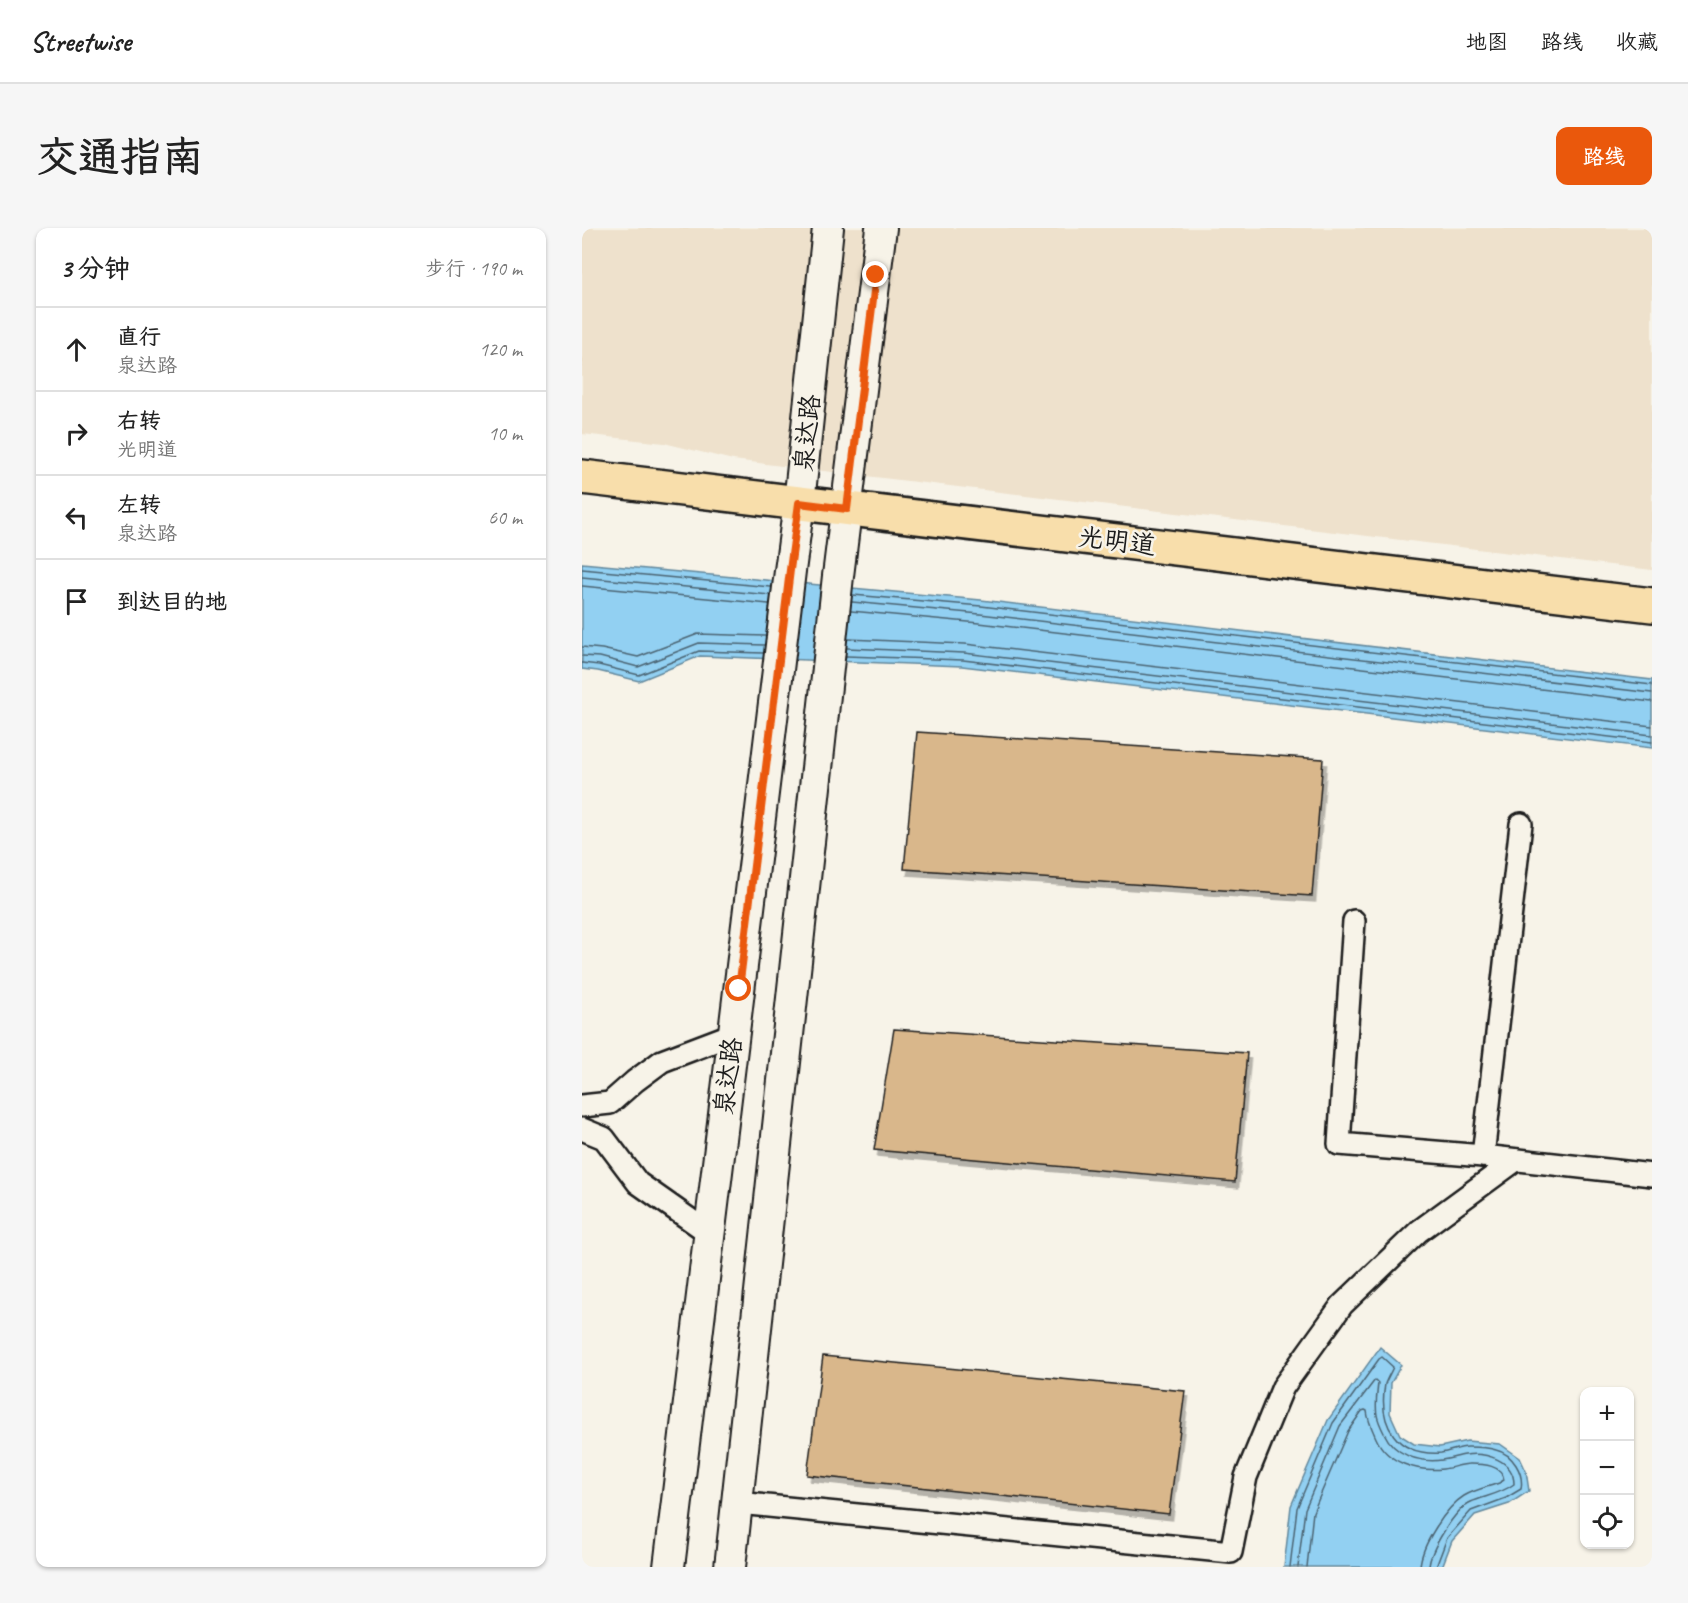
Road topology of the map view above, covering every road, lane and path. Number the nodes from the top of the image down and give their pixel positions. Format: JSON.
{"nodes":[{"id":1,"x":828,"y":228,"type":"edge"},
{"id":2,"x":881,"y":228,"type":"edge"},
{"id":3,"x":582,"y":477,"type":"edge"},
{"id":4,"x":582,"y":495,"type":"edge"},
{"id":5,"x":798,"y":511,"type":"junction"},
{"id":6,"x":846,"y":517,"type":"junction"},
{"id":7,"x":1652,"y":605,"type":"edge"},
{"id":8,"x":1652,"y":620,"type":"edge"},
{"id":9,"x":1521,"y":824,"type":"dead end"},
{"id":10,"x":1354,"y":921,"type":"dead end"},
{"id":11,"x":733,"y":1034,"type":"junction"},
{"id":12,"x":582,"y":1106,"type":"edge"},
{"id":13,"x":582,"y":1129,"type":"edge"},
{"id":14,"x":1483,"y":1156,"type":"junction"},
{"id":15,"x":1516,"y":1160,"type":"junction"},
{"id":16,"x":1652,"y":1175,"type":"edge"},
{"id":17,"x":709,"y":1233,"type":"junction"},
{"id":18,"x":738,"y":1503,"type":"junction"},
{"id":19,"x":1230,"y":1560,"type":"edge"},
{"id":20,"x":669,"y":1567,"type":"edge"},
{"id":21,"x":730,"y":1567,"type":"edge"}],
"edges":[{"from":1,"to":5,"type":"main road","name":"泉达路"},
{"from":2,"to":6,"type":"main road","name":"泉达路"},
{"from":3,"to":5,"type":"main road","name":"光明道"},
{"from":4,"to":5,"type":"main road","name":"光明道"},
{"from":5,"to":6,"type":"main road","name":"光明道"},
{"from":5,"to":11,"type":"main road","name":"泉达路"},
{"from":6,"to":7,"type":"main road","name":"光明道"},
{"from":6,"to":8,"type":"main road","name":"光明道"},
{"from":6,"to":18,"type":"main road","name":"泉达路"},
{"from":9,"to":14,"type":"street"},
{"from":10,"to":14,"type":"street"},
{"from":11,"to":12,"type":"street"},
{"from":11,"to":17,"type":"main road","name":"泉达路"},
{"from":13,"to":17,"type":"street"},
{"from":14,"to":15,"type":"street"},
{"from":15,"to":16,"type":"street"},
{"from":15,"to":19,"type":"street"},
{"from":17,"to":20,"type":"main road","name":"泉达路"},
{"from":18,"to":19,"type":"street"},
{"from":18,"to":21,"type":"main road","name":"泉达路"}]}
